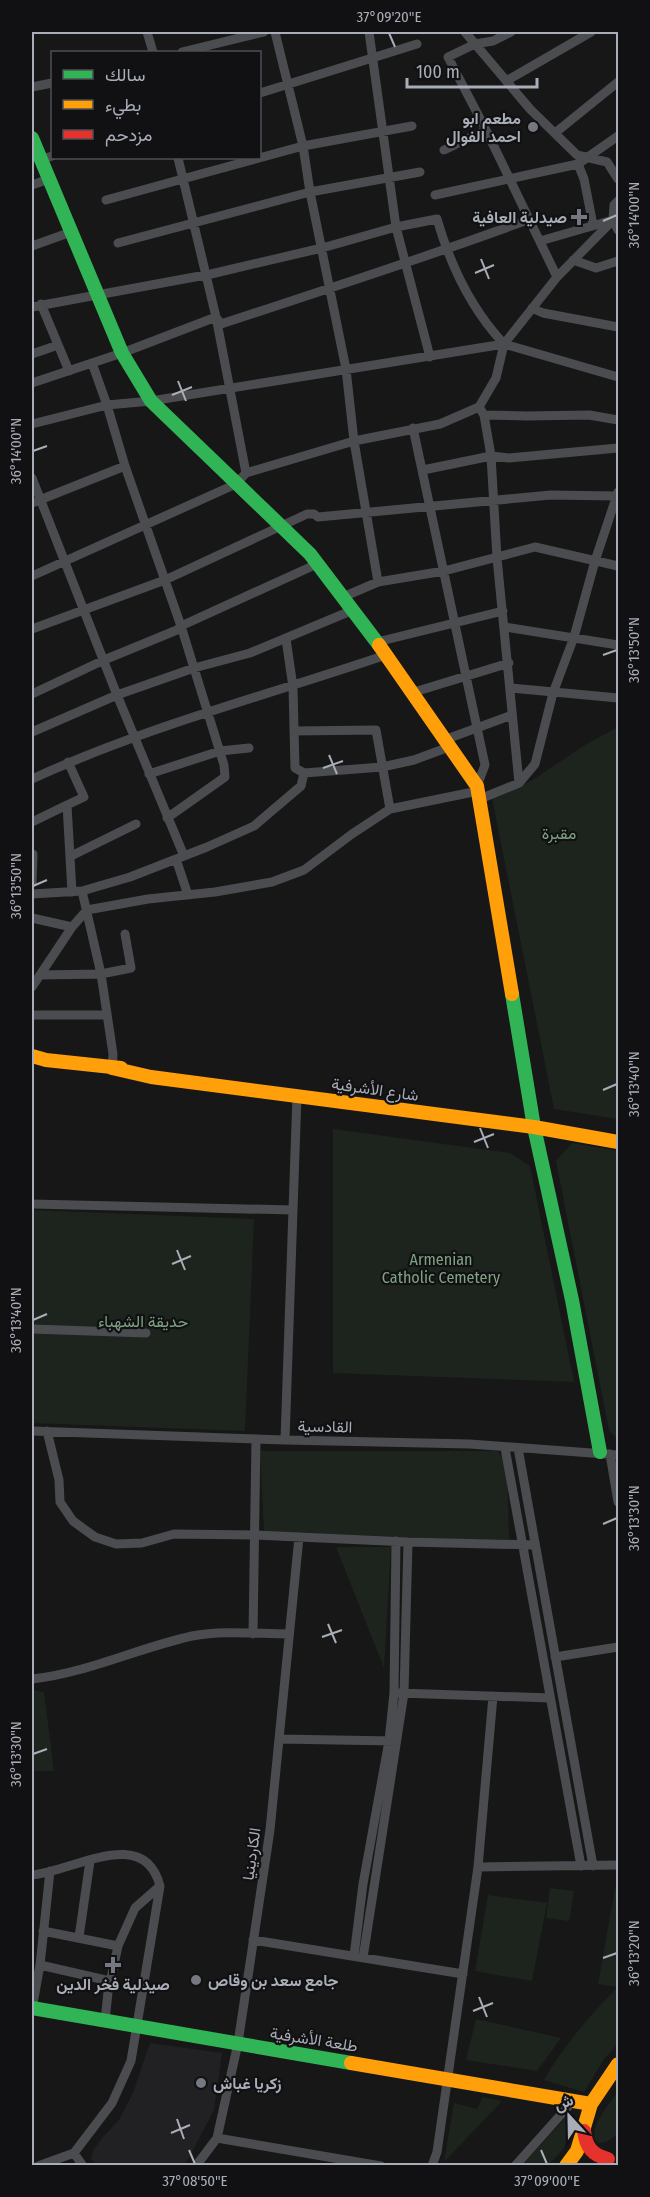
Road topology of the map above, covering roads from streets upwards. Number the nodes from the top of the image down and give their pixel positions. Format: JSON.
{"nodes":[{"id":1,"x":147,"y":32,"type":"edge"},
{"id":2,"x":264,"y":32,"type":"edge"},
{"id":3,"x":275,"y":32,"type":"edge"},
{"id":4,"x":369,"y":32,"type":"edge"},
{"id":5,"x":465,"y":32,"type":"edge"},
{"id":6,"x":511,"y":32,"type":"edge"},
{"id":7,"x":591,"y":32,"type":"edge"},
{"id":8,"x":417,"y":44,"type":"dead end"},
{"id":9,"x":475,"y":44,"type":"junction"},
{"id":10,"x":153,"y":51,"type":"edge"},
{"id":11,"x":186,"y":51,"type":"edge"},
{"id":12,"x":373,"y":57,"type":"junction"},
{"id":13,"x":506,"y":81,"type":"junction"},
{"id":14,"x":618,"y":82,"type":"edge"},
{"id":15,"x":51,"y":83,"type":"edge"},
{"id":16,"x":288,"y":84,"type":"junction"},
{"id":17,"x":32,"y":87,"type":"edge"},
{"id":18,"x":261,"y":93,"type":"edge"},
{"id":19,"x":412,"y":126,"type":"dead end"},
{"id":20,"x":486,"y":130,"type":"junction"},
{"id":21,"x":382,"y":132,"type":"junction"},
{"id":22,"x":555,"y":133,"type":"junction"},
{"id":23,"x":618,"y":136,"type":"edge"},
{"id":24,"x":32,"y":138,"type":"edge"},
{"id":25,"x":303,"y":146,"type":"junction"},
{"id":26,"x":444,"y":150,"type":"dead end"},
{"id":27,"x":46,"y":158,"type":"edge"},
{"id":28,"x":261,"y":158,"type":"edge"},
{"id":29,"x":589,"y":158,"type":"junction"},
{"id":30,"x":178,"y":159,"type":"edge"},
{"id":31,"x":256,"y":159,"type":"edge"},
{"id":32,"x":578,"y":164,"type":"junction"},
{"id":33,"x":420,"y":172,"type":"dead end"},
{"id":34,"x":510,"y":178,"type":"junction"},
{"id":35,"x":48,"y":179,"type":"junction"},
{"id":36,"x":183,"y":179,"type":"junction"},
{"id":37,"x":389,"y":179,"type":"junction"},
{"id":38,"x":618,"y":179,"type":"edge"},
{"id":39,"x":32,"y":185,"type":"edge"},
{"id":40,"x":310,"y":192,"type":"junction"},
{"id":41,"x":435,"y":195,"type":"dead end"},
{"id":42,"x":106,"y":200,"type":"dead end"},
{"id":43,"x":618,"y":201,"type":"edge"},
{"id":44,"x":530,"y":219,"type":"junction"},
{"id":45,"x":613,"y":220,"type":"junction"},
{"id":46,"x":194,"y":223,"type":"junction"},
{"id":47,"x":593,"y":225,"type":"junction"},
{"id":48,"x":396,"y":227,"type":"junction"},
{"id":49,"x":618,"y":230,"type":"edge"},
{"id":50,"x":71,"y":232,"type":"junction"},
{"id":51,"x":540,"y":241,"type":"junction"},
{"id":52,"x":118,"y":243,"type":"dead end"},
{"id":53,"x":32,"y":246,"type":"edge"},
{"id":54,"x":322,"y":248,"type":"junction"},
{"id":55,"x":446,"y":250,"type":"junction"},
{"id":56,"x":573,"y":260,"type":"junction"},
{"id":57,"x":618,"y":261,"type":"edge"},
{"id":58,"x":404,"y":262,"type":"junction"},
{"id":59,"x":206,"y":274,"type":"junction"},
{"id":60,"x":557,"y":277,"type":"junction"},
{"id":61,"x":330,"y":288,"type":"junction"},
{"id":62,"x":96,"y":294,"type":"junction"},
{"id":63,"x":36,"y":306,"type":"edge"},
{"id":64,"x":532,"y":308,"type":"junction"},
{"id":65,"x":216,"y":317,"type":"junction"},
{"id":66,"x":618,"y":327,"type":"edge"},
{"id":67,"x":504,"y":344,"type":"junction"},
{"id":68,"x":58,"y":345,"type":"junction"},
{"id":69,"x":122,"y":353,"type":"junction"},
{"id":70,"x":32,"y":354,"type":"edge"},
{"id":71,"x":430,"y":357,"type":"junction"},
{"id":72,"x":92,"y":363,"type":"junction"},
{"id":73,"x":346,"y":369,"type":"junction"},
{"id":74,"x":69,"y":371,"type":"junction"},
{"id":75,"x":618,"y":377,"type":"edge"},
{"id":76,"x":32,"y":383,"type":"edge"},
{"id":77,"x":231,"y":388,"type":"junction"},
{"id":78,"x":151,"y":401,"type":"junction"},
{"id":79,"x":107,"y":405,"type":"junction"},
{"id":80,"x":482,"y":411,"type":"junction"},
{"id":81,"x":618,"y":420,"type":"edge"},
{"id":82,"x":32,"y":424,"type":"edge"},
{"id":83,"x":413,"y":428,"type":"junction"},
{"id":84,"x":354,"y":441,"type":"junction"},
{"id":85,"x":618,"y":448,"type":"edge"},
{"id":86,"x":491,"y":456,"type":"junction"},
{"id":87,"x":125,"y":466,"type":"junction"},
{"id":88,"x":423,"y":470,"type":"junction"},
{"id":89,"x":246,"y":473,"type":"junction"},
{"id":90,"x":32,"y":478,"type":"edge"},
{"id":91,"x":236,"y":484,"type":"junction"},
{"id":92,"x":618,"y":493,"type":"edge"},
{"id":93,"x":36,"y":502,"type":"edge"},
{"id":94,"x":494,"y":502,"type":"junction"},
{"id":95,"x":430,"y":505,"type":"junction"},
{"id":96,"x":366,"y":511,"type":"junction"},
{"id":97,"x":146,"y":525,"type":"junction"},
{"id":98,"x":280,"y":527,"type":"junction"},
{"id":99,"x":497,"y":558,"type":"junction"},
{"id":100,"x":65,"y":561,"type":"junction"},
{"id":101,"x":595,"y":561,"type":"junction"},
{"id":102,"x":317,"y":564,"type":"junction"},
{"id":103,"x":618,"y":566,"type":"edge"},
{"id":104,"x":444,"y":571,"type":"junction"},
{"id":105,"x":32,"y":576,"type":"edge"},
{"id":106,"x":165,"y":580,"type":"junction"},
{"id":107,"x":378,"y":582,"type":"junction"},
{"id":108,"x":344,"y":597,"type":"junction"},
{"id":109,"x":84,"y":608,"type":"junction"},
{"id":110,"x":353,"y":610,"type":"junction"},
{"id":111,"x":502,"y":610,"type":"junction"},
{"id":112,"x":454,"y":621,"type":"junction"},
{"id":113,"x":181,"y":626,"type":"junction"},
{"id":114,"x":505,"y":627,"type":"junction"},
{"id":115,"x":32,"y":629,"type":"edge"},
{"id":116,"x":574,"y":637,"type":"junction"},
{"id":117,"x":286,"y":639,"type":"junction"},
{"id":118,"x":377,"y":642,"type":"junction"},
{"id":119,"x":618,"y":645,"type":"edge"},
{"id":120,"x":386,"y":655,"type":"junction"},
{"id":121,"x":104,"y":660,"type":"junction"},
{"id":122,"x":508,"y":663,"type":"junction"},
{"id":123,"x":194,"y":668,"type":"junction"},
{"id":124,"x":466,"y":675,"type":"junction"},
{"id":125,"x":293,"y":687,"type":"junction"},
{"id":126,"x":511,"y":688,"type":"junction"},
{"id":127,"x":411,"y":693,"type":"junction"},
{"id":128,"x":553,"y":693,"type":"junction"},
{"id":129,"x":32,"y":694,"type":"edge"},
{"id":130,"x":117,"y":695,"type":"junction"},
{"id":131,"x":618,"y":698,"type":"edge"},
{"id":132,"x":207,"y":714,"type":"junction"},
{"id":133,"x":512,"y":715,"type":"junction"},
{"id":134,"x":477,"y":727,"type":"junction"},
{"id":135,"x":294,"y":731,"type":"junction"},
{"id":136,"x":32,"y":732,"type":"edge"},
{"id":137,"x":134,"y":737,"type":"junction"},
{"id":138,"x":446,"y":743,"type":"junction"},
{"id":139,"x":249,"y":748,"type":"dead end"},
{"id":140,"x":220,"y":752,"type":"junction"},
{"id":141,"x":68,"y":762,"type":"junction"},
{"id":142,"x":382,"y":767,"type":"junction"},
{"id":143,"x":304,"y":773,"type":"junction"},
{"id":144,"x":149,"y":774,"type":"junction"},
{"id":145,"x":32,"y":779,"type":"edge"},
{"id":146,"x":519,"y":783,"type":"junction"},
{"id":147,"x":478,"y":792,"type":"junction"},
{"id":148,"x":67,"y":805,"type":"junction"},
{"id":149,"x":390,"y":809,"type":"junction"},
{"id":150,"x":167,"y":818,"type":"junction"},
{"id":151,"x":32,"y":822,"type":"edge"},
{"id":152,"x":136,"y":824,"type":"dead end"},
{"id":153,"x":33,"y":854,"type":"edge"},
{"id":154,"x":71,"y":856,"type":"junction"},
{"id":155,"x":180,"y":858,"type":"junction"},
{"id":156,"x":32,"y":883,"type":"edge"},
{"id":157,"x":77,"y":891,"type":"junction"},
{"id":158,"x":32,"y":894,"type":"edge"},
{"id":159,"x":188,"y":895,"type":"junction"},
{"id":160,"x":87,"y":910,"type":"junction"},
{"id":161,"x":32,"y":918,"type":"edge"},
{"id":162,"x":72,"y":927,"type":"junction"},
{"id":163,"x":125,"y":934,"type":"dead end"},
{"id":164,"x":101,"y":974,"type":"junction"},
{"id":165,"x":40,"y":975,"type":"junction"},
{"id":166,"x":32,"y":987,"type":"edge"},
{"id":167,"x":32,"y":1015,"type":"edge"},
{"id":168,"x":107,"y":1015,"type":"junction"},
{"id":169,"x":32,"y":1056,"type":"edge"},
{"id":170,"x":46,"y":1060,"type":"junction"},
{"id":171,"x":32,"y":1062,"type":"edge"},
{"id":172,"x":112,"y":1068,"type":"junction"},
{"id":173,"x":297,"y":1095,"type":"junction"},
{"id":174,"x":534,"y":1127,"type":"junction"},
{"id":175,"x":570,"y":1133,"type":"junction"},
{"id":176,"x":618,"y":1137,"type":"edge"},
{"id":177,"x":618,"y":1142,"type":"edge"},
{"id":178,"x":32,"y":1204,"type":"edge"},
{"id":179,"x":293,"y":1210,"type":"junction"},
{"id":180,"x":32,"y":1329,"type":"edge"},
{"id":181,"x":146,"y":1333,"type":"dead end"},
{"id":182,"x":32,"y":1431,"type":"edge"},
{"id":183,"x":47,"y":1431,"type":"junction"},
{"id":184,"x":256,"y":1439,"type":"junction"},
{"id":185,"x":285,"y":1440,"type":"junction"},
{"id":186,"x":506,"y":1448,"type":"junction"},
{"id":187,"x":518,"y":1449,"type":"junction"},
{"id":188,"x":609,"y":1454,"type":"edge"},
{"id":189,"x":618,"y":1502,"type":"edge"},
{"id":190,"x":255,"y":1534,"type":"junction"},
{"id":191,"x":299,"y":1537,"type":"junction"},
{"id":192,"x":396,"y":1541,"type":"junction"},
{"id":193,"x":408,"y":1542,"type":"junction"},
{"id":194,"x":523,"y":1545,"type":"junction"},
{"id":195,"x":535,"y":1545,"type":"junction"},
{"id":196,"x":253,"y":1634,"type":"junction"},
{"id":197,"x":290,"y":1634,"type":"junction"},
{"id":198,"x":618,"y":1647,"type":"edge"},
{"id":199,"x":555,"y":1657,"type":"junction"},
{"id":200,"x":32,"y":1679,"type":"edge"},
{"id":201,"x":394,"y":1693,"type":"junction"},
{"id":202,"x":404,"y":1694,"type":"junction"},
{"id":203,"x":493,"y":1696,"type":"junction"},
{"id":204,"x":550,"y":1698,"type":"junction"},
{"id":205,"x":279,"y":1739,"type":"junction"},
{"id":206,"x":393,"y":1741,"type":"junction"},
{"id":207,"x":90,"y":1861,"type":"junction"},
{"id":208,"x":618,"y":1865,"type":"edge"},
{"id":209,"x":581,"y":1866,"type":"junction"},
{"id":210,"x":592,"y":1866,"type":"junction"},
{"id":211,"x":478,"y":1867,"type":"junction"},
{"id":212,"x":50,"y":1871,"type":"junction"},
{"id":213,"x":32,"y":1875,"type":"edge"},
{"id":214,"x":160,"y":1886,"type":"junction"},
{"id":215,"x":43,"y":1931,"type":"junction"},
{"id":216,"x":79,"y":1937,"type":"junction"},
{"id":217,"x":253,"y":1940,"type":"junction"},
{"id":218,"x":118,"y":1946,"type":"junction"},
{"id":219,"x":358,"y":1957,"type":"junction"},
{"id":220,"x":40,"y":1965,"type":"junction"},
{"id":221,"x":463,"y":1974,"type":"junction"},
{"id":222,"x":110,"y":1981,"type":"junction"},
{"id":223,"x":32,"y":2008,"type":"edge"},
{"id":224,"x":105,"y":2021,"type":"junction"},
{"id":225,"x":136,"y":2026,"type":"junction"},
{"id":226,"x":238,"y":2043,"type":"junction"},
{"id":227,"x":618,"y":2064,"type":"edge"},
{"id":228,"x":446,"y":2078,"type":"junction"},
{"id":229,"x":573,"y":2101,"type":"junction"},
{"id":230,"x":591,"y":2104,"type":"junction"},
{"id":231,"x":584,"y":2128,"type":"junction"},
{"id":232,"x":217,"y":2138,"type":"junction"},
{"id":233,"x":74,"y":2153,"type":"junction"},
{"id":234,"x":324,"y":2157,"type":"junction"},
{"id":235,"x":608,"y":2159,"type":"edge"},
{"id":236,"x":38,"y":2166,"type":"edge"},
{"id":237,"x":83,"y":2166,"type":"edge"},
{"id":238,"x":196,"y":2166,"type":"edge"},
{"id":239,"x":317,"y":2166,"type":"edge"},
{"id":240,"x":381,"y":2166,"type":"edge"},
{"id":241,"x":432,"y":2166,"type":"edge"},
{"id":242,"x":515,"y":2166,"type":"edge"},
{"id":243,"x":566,"y":2166,"type":"edge"}],
"edges":[{"from":1,"to":10,"type":"street"},
{"from":2,"to":11,"type":"street"},
{"from":3,"to":16,"type":"street"},
{"from":4,"to":12,"type":"street"},
{"from":5,"to":9,"type":"street"},
{"from":6,"to":9,"type":"street"},
{"from":7,"to":13,"type":"street"},
{"from":8,"to":12,"type":"street"},
{"from":9,"to":13,"type":"street"},
{"from":9,"to":20,"type":"street"},
{"from":12,"to":16,"type":"street"},
{"from":12,"to":21,"type":"street"},
{"from":13,"to":22,"type":"street"},
{"from":14,"to":22,"type":"street"},
{"from":15,"to":17,"type":"street"},
{"from":16,"to":18,"type":"street"},
{"from":16,"to":25,"type":"street"},
{"from":19,"to":21,"type":"street"},
{"from":20,"to":26,"type":"street"},
{"from":20,"to":34,"type":"street"},
{"from":21,"to":25,"type":"street"},
{"from":21,"to":37,"type":"street"},
{"from":22,"to":29,"type":"street"},
{"from":23,"to":29,"type":"street"},
{"from":24,"to":27,"type":"street"},
{"from":25,"to":28,"type":"street"},
{"from":25,"to":40,"type":"street"},
{"from":27,"to":35,"type":"street"},
{"from":29,"to":32,"type":"street"},
{"from":29,"to":38,"type":"street"},
{"from":30,"to":36,"type":"street"},
{"from":31,"to":36,"type":"street"},
{"from":32,"to":34,"type":"street"},
{"from":32,"to":47,"type":"street"},
{"from":33,"to":37,"type":"street"},
{"from":34,"to":41,"type":"street"},
{"from":34,"to":44,"type":"street"},
{"from":35,"to":39,"type":"street"},
{"from":35,"to":50,"type":"street"},
{"from":36,"to":42,"type":"street"},
{"from":36,"to":46,"type":"street"},
{"from":37,"to":40,"type":"street"},
{"from":37,"to":48,"type":"street"},
{"from":40,"to":46,"type":"street"},
{"from":40,"to":54,"type":"street"},
{"from":43,"to":45,"type":"street"},
{"from":44,"to":51,"type":"street"},
{"from":44,"to":55,"type":"street"},
{"from":45,"to":47,"type":"street"},
{"from":45,"to":49,"type":"street"},
{"from":45,"to":56,"type":"street"},
{"from":46,"to":52,"type":"street"},
{"from":46,"to":59,"type":"street"},
{"from":47,"to":51,"type":"street"},
{"from":48,"to":54,"type":"street"},
{"from":48,"to":55,"type":"street"},
{"from":48,"to":58,"type":"street"},
{"from":50,"to":53,"type":"street"},
{"from":50,"to":62,"type":"street"},
{"from":51,"to":60,"type":"street"},
{"from":54,"to":59,"type":"street"},
{"from":54,"to":61,"type":"street"},
{"from":55,"to":58,"type":"street"},
{"from":55,"to":67,"type":"street"},
{"from":56,"to":57,"type":"street"},
{"from":56,"to":60,"type":"street"},
{"from":58,"to":61,"type":"street"},
{"from":58,"to":71,"type":"street"},
{"from":59,"to":62,"type":"street"},
{"from":59,"to":65,"type":"street"},
{"from":60,"to":64,"type":"street"},
{"from":61,"to":65,"type":"street"},
{"from":61,"to":73,"type":"street"},
{"from":62,"to":63,"type":"street"},
{"from":62,"to":69,"type":"street"},
{"from":63,"to":68,"type":"street"},
{"from":64,"to":66,"type":"street"},
{"from":64,"to":67,"type":"street"},
{"from":65,"to":69,"type":"street"},
{"from":65,"to":77,"type":"street"},
{"from":67,"to":71,"type":"street"},
{"from":67,"to":75,"type":"street"},
{"from":67,"to":80,"type":"street"},
{"from":68,"to":70,"type":"street"},
{"from":68,"to":74,"type":"street"},
{"from":69,"to":72,"type":"street"},
{"from":69,"to":78,"type":"street"},
{"from":71,"to":73,"type":"street"},
{"from":72,"to":74,"type":"street"},
{"from":72,"to":79,"type":"street"},
{"from":73,"to":77,"type":"street"},
{"from":73,"to":84,"type":"street"},
{"from":74,"to":76,"type":"street"},
{"from":77,"to":78,"type":"street"},
{"from":77,"to":89,"type":"street"},
{"from":78,"to":79,"type":"street"},
{"from":78,"to":91,"type":"street"},
{"from":79,"to":82,"type":"street"},
{"from":79,"to":87,"type":"street"},
{"from":80,"to":81,"type":"street"},
{"from":80,"to":83,"type":"street"},
{"from":80,"to":86,"type":"street"},
{"from":83,"to":84,"type":"street"},
{"from":83,"to":88,"type":"street"},
{"from":84,"to":89,"type":"street"},
{"from":84,"to":96,"type":"street"},
{"from":85,"to":86,"type":"street"},
{"from":86,"to":88,"type":"street"},
{"from":86,"to":94,"type":"street"},
{"from":87,"to":93,"type":"street"},
{"from":87,"to":97,"type":"street"},
{"from":88,"to":95,"type":"street"},
{"from":89,"to":91,"type":"street"},
{"from":90,"to":93,"type":"street"},
{"from":91,"to":97,"type":"street"},
{"from":91,"to":98,"type":"street"},
{"from":92,"to":94,"type":"street"},
{"from":92,"to":101,"type":"street"},
{"from":93,"to":100,"type":"street"},
{"from":94,"to":95,"type":"street"},
{"from":94,"to":99,"type":"street"},
{"from":95,"to":96,"type":"street"},
{"from":95,"to":104,"type":"street"},
{"from":96,"to":98,"type":"street"},
{"from":96,"to":107,"type":"street"},
{"from":97,"to":100,"type":"street"},
{"from":97,"to":106,"type":"street"},
{"from":98,"to":102,"type":"street"},
{"from":98,"to":106,"type":"street"},
{"from":99,"to":101,"type":"street"},
{"from":99,"to":104,"type":"street"},
{"from":99,"to":111,"type":"street"},
{"from":100,"to":105,"type":"street"},
{"from":100,"to":109,"type":"street"},
{"from":101,"to":103,"type":"street"},
{"from":101,"to":116,"type":"street"},
{"from":102,"to":108,"type":"street"},
{"from":102,"to":113,"type":"street"},
{"from":104,"to":107,"type":"street"},
{"from":104,"to":112,"type":"street"},
{"from":106,"to":109,"type":"street"},
{"from":106,"to":113,"type":"street"},
{"from":107,"to":108,"type":"street"},
{"from":108,"to":110,"type":"street"},
{"from":109,"to":115,"type":"street"},
{"from":109,"to":121,"type":"street"},
{"from":110,"to":117,"type":"street"},
{"from":110,"to":118,"type":"street"},
{"from":111,"to":112,"type":"street"},
{"from":111,"to":114,"type":"street"},
{"from":112,"to":118,"type":"street"},
{"from":112,"to":124,"type":"street"},
{"from":113,"to":121,"type":"street"},
{"from":113,"to":123,"type":"street"},
{"from":114,"to":116,"type":"street"},
{"from":114,"to":122,"type":"street"},
{"from":116,"to":119,"type":"street"},
{"from":116,"to":128,"type":"street"},
{"from":117,"to":123,"type":"street"},
{"from":117,"to":125,"type":"street"},
{"from":118,"to":120,"type":"street"},
{"from":120,"to":125,"type":"street"},
{"from":120,"to":127,"type":"street"},
{"from":121,"to":129,"type":"street"},
{"from":121,"to":130,"type":"street"},
{"from":122,"to":124,"type":"street"},
{"from":122,"to":126,"type":"street"},
{"from":123,"to":130,"type":"street"},
{"from":123,"to":132,"type":"street"},
{"from":124,"to":127,"type":"street"},
{"from":124,"to":134,"type":"street"},
{"from":125,"to":132,"type":"street"},
{"from":125,"to":135,"type":"street"},
{"from":126,"to":128,"type":"street"},
{"from":126,"to":133,"type":"street"},
{"from":127,"to":138,"type":"street"},
{"from":128,"to":131,"type":"street"},
{"from":128,"to":146,"type":"street"},
{"from":130,"to":136,"type":"street"},
{"from":130,"to":137,"type":"street"},
{"from":132,"to":137,"type":"street"},
{"from":132,"to":140,"type":"street"},
{"from":133,"to":134,"type":"street"},
{"from":133,"to":146,"type":"street"},
{"from":134,"to":138,"type":"street"},
{"from":134,"to":147,"type":"street"},
{"from":135,"to":142,"type":"street"},
{"from":135,"to":143,"type":"street"},
{"from":137,"to":141,"type":"street"},
{"from":137,"to":144,"type":"street"},
{"from":138,"to":142,"type":"street"},
{"from":138,"to":147,"type":"street"},
{"from":139,"to":140,"type":"street"},
{"from":140,"to":144,"type":"street"},
{"from":140,"to":150,"type":"street"},
{"from":141,"to":145,"type":"street"},
{"from":141,"to":148,"type":"street"},
{"from":142,"to":143,"type":"street"},
{"from":142,"to":149,"type":"street"},
{"from":143,"to":155,"type":"street"},
{"from":144,"to":150,"type":"street"},
{"from":146,"to":147,"type":"street"},
{"from":147,"to":149,"type":"street"},
{"from":147,"to":174,"type":"street"},
{"from":148,"to":151,"type":"street"},
{"from":148,"to":154,"type":"street"},
{"from":149,"to":159,"type":"street"},
{"from":150,"to":155,"type":"street"},
{"from":152,"to":154,"type":"street"},
{"from":153,"to":156,"type":"street"},
{"from":154,"to":157,"type":"street"},
{"from":155,"to":157,"type":"street"},
{"from":155,"to":159,"type":"street"},
{"from":157,"to":158,"type":"street"},
{"from":157,"to":160,"type":"street"},
{"from":159,"to":160,"type":"street"},
{"from":160,"to":162,"type":"street"},
{"from":160,"to":164,"type":"street"},
{"from":161,"to":162,"type":"street"},
{"from":162,"to":165,"type":"street"},
{"from":163,"to":164,"type":"street"},
{"from":164,"to":165,"type":"street"},
{"from":164,"to":168,"type":"street"},
{"from":165,"to":166,"type":"street"},
{"from":167,"to":168,"type":"street"},
{"from":168,"to":172,"type":"street"},
{"from":169,"to":170,"type":"street","name":"شارع الأشرفية"},
{"from":170,"to":171,"type":"street","name":"شارع الأشرفية"},
{"from":170,"to":172,"type":"street","name":"شارع الأشرفية"},
{"from":172,"to":173,"type":"street","name":"شارع الأشرفية"},
{"from":173,"to":174,"type":"street","name":"شارع الأشرفية"},
{"from":173,"to":179,"type":"street"},
{"from":174,"to":175,"type":"street","name":"شارع الأشرفية"},
{"from":174,"to":188,"type":"street"},
{"from":175,"to":176,"type":"street","name":"شارع الأشرفية"},
{"from":175,"to":177,"type":"street","name":"شارع الأشرفية"},
{"from":178,"to":179,"type":"street"},
{"from":179,"to":185,"type":"street"},
{"from":180,"to":181,"type":"street"},
{"from":182,"to":183,"type":"street","name":"القادسية"},
{"from":183,"to":184,"type":"street","name":"القادسية"},
{"from":183,"to":190,"type":"street"},
{"from":184,"to":185,"type":"street","name":"القادسية"},
{"from":184,"to":190,"type":"street"},
{"from":185,"to":186,"type":"street","name":"القادسية"},
{"from":186,"to":187,"type":"street","name":"القادسية"},
{"from":186,"to":194,"type":"street"},
{"from":187,"to":188,"type":"street","name":"القادسية"},
{"from":187,"to":195,"type":"street"},
{"from":188,"to":189,"type":"street"},
{"from":190,"to":191,"type":"street"},
{"from":190,"to":196,"type":"street"},
{"from":191,"to":192,"type":"street"},
{"from":191,"to":197,"type":"street","name":"الكاردينيا"},
{"from":192,"to":193,"type":"street"},
{"from":192,"to":201,"type":"street"},
{"from":193,"to":194,"type":"street"},
{"from":193,"to":202,"type":"street"},
{"from":194,"to":195,"type":"street"},
{"from":194,"to":204,"type":"street"},
{"from":195,"to":199,"type":"street"},
{"from":196,"to":197,"type":"street"},
{"from":196,"to":200,"type":"street"},
{"from":197,"to":205,"type":"street","name":"الكاردينيا"},
{"from":198,"to":199,"type":"street"},
{"from":199,"to":210,"type":"street"},
{"from":201,"to":202,"type":"street"},
{"from":201,"to":206,"type":"street"},
{"from":202,"to":203,"type":"street"},
{"from":202,"to":206,"type":"street"},
{"from":203,"to":204,"type":"street"},
{"from":203,"to":211,"type":"street"},
{"from":204,"to":209,"type":"street"},
{"from":205,"to":206,"type":"street"},
{"from":205,"to":217,"type":"street","name":"الكاردينيا"},
{"from":206,"to":219,"type":"street"},
{"from":207,"to":212,"type":"street"},
{"from":207,"to":214,"type":"street"},
{"from":207,"to":216,"type":"street"},
{"from":208,"to":210,"type":"street"},
{"from":209,"to":210,"type":"street"},
{"from":209,"to":211,"type":"street"},
{"from":211,"to":221,"type":"street"},
{"from":212,"to":213,"type":"street"},
{"from":212,"to":215,"type":"street"},
{"from":214,"to":218,"type":"street"},
{"from":214,"to":225,"type":"street"},
{"from":215,"to":216,"type":"street"},
{"from":215,"to":220,"type":"street"},
{"from":216,"to":218,"type":"street"},
{"from":217,"to":219,"type":"street"},
{"from":217,"to":226,"type":"street","name":"الكاردينيا"},
{"from":218,"to":222,"type":"street"},
{"from":219,"to":221,"type":"street"},
{"from":220,"to":222,"type":"street"},
{"from":220,"to":223,"type":"street"},
{"from":221,"to":228,"type":"street"},
{"from":222,"to":224,"type":"street"},
{"from":223,"to":224,"type":"street","name":"طلعة الأشرفية"},
{"from":224,"to":225,"type":"street","name":"طلعة الأشرفية"},
{"from":225,"to":226,"type":"street","name":"طلعة الأشرفية"},
{"from":225,"to":233,"type":"street"},
{"from":226,"to":228,"type":"street","name":"طلعة الأشرفية"},
{"from":226,"to":232,"type":"street","name":"الكاردينيا"},
{"from":227,"to":230,"type":"street"},
{"from":228,"to":229,"type":"street","name":"طلعة الأشرفية"},
{"from":228,"to":241,"type":"street"},
{"from":229,"to":230,"type":"street","name":"طلعة الأشرفية"},
{"from":229,"to":242,"type":"street"},
{"from":230,"to":231,"type":"street"},
{"from":231,"to":235,"type":"street"},
{"from":231,"to":243,"type":"street"},
{"from":232,"to":234,"type":"street"},
{"from":232,"to":238,"type":"street","name":"الكاردينيا"},
{"from":233,"to":236,"type":"street"},
{"from":233,"to":237,"type":"street"},
{"from":234,"to":239,"type":"street"},
{"from":234,"to":240,"type":"street"}]}
